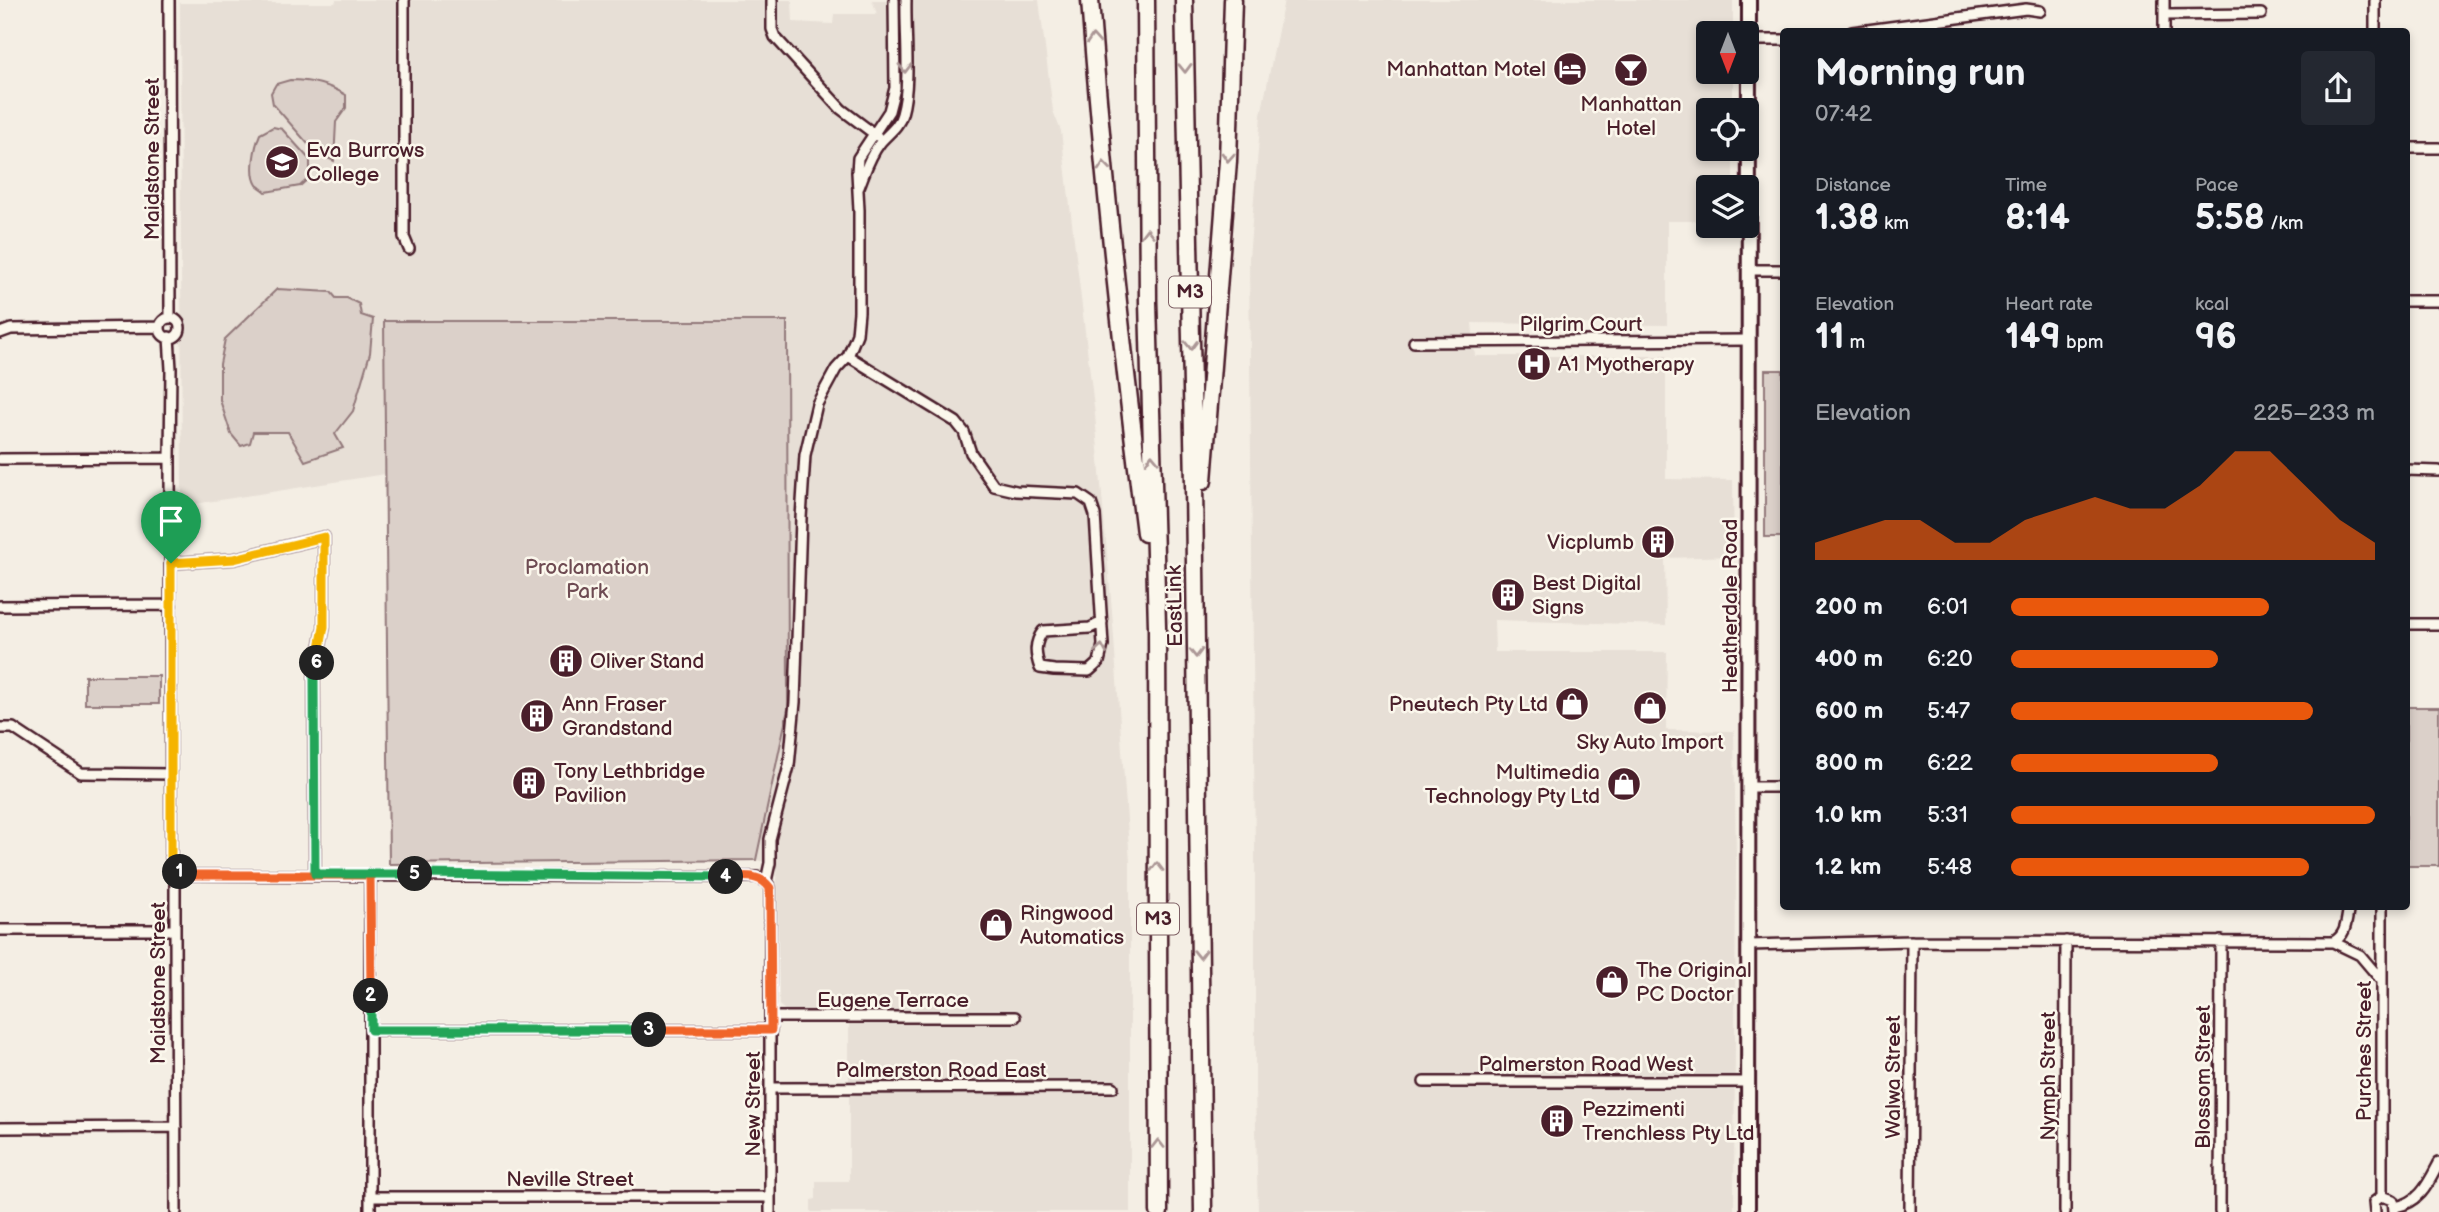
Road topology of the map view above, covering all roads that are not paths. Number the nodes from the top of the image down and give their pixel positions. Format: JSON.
{"nodes":[{"id":1,"x":169,"y":0,"type":"edge"},
{"id":2,"x":404,"y":0,"type":"edge"},
{"id":3,"x":772,"y":0,"type":"edge"},
{"id":4,"x":894,"y":0,"type":"edge"},
{"id":5,"x":906,"y":0,"type":"edge"},
{"id":6,"x":1090,"y":0,"type":"edge"},
{"id":7,"x":1146,"y":0,"type":"edge"},
{"id":8,"x":1184,"y":0,"type":"edge"},
{"id":9,"x":1233,"y":0,"type":"edge"},
{"id":10,"x":1749,"y":0,"type":"edge"},
{"id":11,"x":2164,"y":0,"type":"edge"},
{"id":12,"x":2375,"y":0,"type":"edge"},
{"id":13,"x":2040,"y":11,"type":"dead end"},
{"id":14,"x":2261,"y":14,"type":"dead end"},
{"id":15,"x":2164,"y":15,"type":"junction"},
{"id":16,"x":1749,"y":21,"type":"edge"},
{"id":17,"x":1900,"y":28,"type":"edge"},
{"id":18,"x":2164,"y":28,"type":"edge"},
{"id":19,"x":2375,"y":28,"type":"edge"},
{"id":20,"x":1759,"y":40,"type":"edge"},
{"id":21,"x":1780,"y":40,"type":"edge"},
{"id":22,"x":1749,"y":84,"type":"edge"},
{"id":23,"x":874,"y":133,"type":"junction"},
{"id":24,"x":882,"y":141,"type":"junction"},
{"id":25,"x":2410,"y":148,"type":"edge"},
{"id":26,"x":2439,"y":148,"type":"edge"},
{"id":27,"x":858,"y":192,"type":"junction"},
{"id":28,"x":409,"y":249,"type":"dead end"},
{"id":29,"x":1749,"y":270,"type":"junction"},
{"id":30,"x":1780,"y":270,"type":"edge"},
{"id":31,"x":2439,"y":300,"type":"edge"},
{"id":32,"x":2410,"y":301,"type":"edge"},
{"id":33,"x":170,"y":318,"type":"junction"},
{"id":34,"x":160,"y":327,"type":"junction"},
{"id":35,"x":0,"y":332,"type":"edge"},
{"id":36,"x":169,"y":337,"type":"junction"},
{"id":37,"x":1749,"y":340,"type":"junction"},
{"id":38,"x":1414,"y":342,"type":"dead end"},
{"id":39,"x":848,"y":356,"type":"junction"},
{"id":40,"x":170,"y":458,"type":"junction"},
{"id":41,"x":0,"y":459,"type":"edge"},
{"id":42,"x":2410,"y":470,"type":"edge"},
{"id":43,"x":2439,"y":471,"type":"edge"},
{"id":44,"x":171,"y":563,"type":"junction"},
{"id":45,"x":1195,"y":585,"type":"junction"},
{"id":46,"x":171,"y":605,"type":"junction"},
{"id":47,"x":0,"y":606,"type":"edge"},
{"id":48,"x":1102,"y":622,"type":"junction"},
{"id":49,"x":2410,"y":624,"type":"edge"},
{"id":50,"x":2439,"y":624,"type":"edge"},
{"id":51,"x":1157,"y":626,"type":"junction"},
{"id":52,"x":0,"y":728,"type":"edge"},
{"id":53,"x":171,"y":774,"type":"junction"},
{"id":54,"x":1749,"y":787,"type":"junction"},
{"id":55,"x":1780,"y":787,"type":"edge"},
{"id":56,"x":180,"y":872,"type":"junction"},
{"id":57,"x":315,"y":874,"type":"junction"},
{"id":58,"x":370,"y":875,"type":"junction"},
{"id":59,"x":761,"y":879,"type":"junction"},
{"id":60,"x":2348,"y":910,"type":"edge"},
{"id":61,"x":2382,"y":910,"type":"edge"},
{"id":62,"x":0,"y":930,"type":"edge"},
{"id":63,"x":174,"y":930,"type":"junction"},
{"id":64,"x":2066,"y":941,"type":"junction"},
{"id":65,"x":1912,"y":942,"type":"junction"},
{"id":66,"x":2221,"y":942,"type":"junction"},
{"id":67,"x":2333,"y":942,"type":"junction"},
{"id":68,"x":1749,"y":945,"type":"junction"},
{"id":69,"x":2382,"y":981,"type":"junction"},
{"id":70,"x":771,"y":1017,"type":"junction"},
{"id":71,"x":1014,"y":1017,"type":"dead end"},
{"id":72,"x":371,"y":1030,"type":"junction"},
{"id":73,"x":771,"y":1030,"type":"junction"},
{"id":74,"x":1424,"y":1082,"type":"dead end"},
{"id":75,"x":1748,"y":1082,"type":"junction"},
{"id":76,"x":1112,"y":1087,"type":"dead end"},
{"id":77,"x":770,"y":1088,"type":"junction"},
{"id":78,"x":176,"y":1127,"type":"junction"},
{"id":79,"x":0,"y":1128,"type":"edge"},
{"id":80,"x":2439,"y":1163,"type":"edge"},
{"id":81,"x":2382,"y":1196,"type":"junction"},
{"id":82,"x":370,"y":1197,"type":"junction"},
{"id":83,"x":770,"y":1197,"type":"junction"},
{"id":84,"x":2394,"y":1210,"type":"edge"},
{"id":85,"x":176,"y":1212,"type":"edge"},
{"id":86,"x":370,"y":1212,"type":"edge"},
{"id":87,"x":770,"y":1212,"type":"edge"},
{"id":88,"x":1159,"y":1212,"type":"edge"},
{"id":89,"x":1203,"y":1212,"type":"edge"},
{"id":90,"x":1748,"y":1212,"type":"edge"},
{"id":91,"x":1910,"y":1212,"type":"edge"},
{"id":92,"x":2065,"y":1212,"type":"edge"},
{"id":93,"x":2220,"y":1212,"type":"edge"},
{"id":94,"x":2375,"y":1212,"type":"edge"}],
"edges":[{"from":1,"to":33,"type":"street","name":"Maidstone Street"},
{"from":2,"to":28,"type":"street"},
{"from":3,"to":23,"type":"street"},
{"from":4,"to":23,"type":"street","name":"New Street"},
{"from":5,"to":24,"type":"street","one_way":true},
{"from":51,"to":6,"type":"highway","one_way":true},
{"from":51,"to":7,"type":"highway","name":"EastLink","number":"M3","one_way":true},
{"from":8,"to":45,"type":"highway","name":"EastLink","number":"M3","one_way":true},
{"from":9,"to":45,"type":"highway","one_way":true},
{"from":10,"to":16,"type":"main road","name":"Heatherdale Road"},
{"from":11,"to":15,"type":"street"},
{"from":12,"to":19,"type":"street"},
{"from":13,"to":17,"type":"street"},
{"from":14,"to":15,"type":"street"},
{"from":15,"to":18,"type":"street"},
{"from":20,"to":21,"type":"street"},
{"from":22,"to":29,"type":"main road","name":"Heatherdale Road"},
{"from":23,"to":24,"type":"street"},
{"from":23,"to":27,"type":"street","name":"New Street"},
{"from":24,"to":27,"type":"street"},
{"from":25,"to":26,"type":"street"},
{"from":27,"to":39,"type":"street","name":"New Street"},
{"from":29,"to":30,"type":"street"},
{"from":29,"to":37,"type":"main road","name":"Heatherdale Road"},
{"from":31,"to":32,"type":"street"},
{"from":33,"to":34,"type":"street"},
{"from":33,"to":36,"type":"street"},
{"from":34,"to":35,"type":"street"},
{"from":34,"to":36,"type":"street"},
{"from":36,"to":40,"type":"street","name":"Maidstone Street"},
{"from":37,"to":38,"type":"street","name":"Pilgrim Court"},
{"from":37,"to":54,"type":"main road","name":"Heatherdale Road"},
{"from":39,"to":48,"type":"street"},
{"from":39,"to":59,"type":"street","name":"New Street"},
{"from":40,"to":41,"type":"street"},
{"from":40,"to":44,"type":"street","name":"Maidstone Street"},
{"from":42,"to":43,"type":"street"},
{"from":44,"to":46,"type":"street","name":"Maidstone Street"},
{"from":44,"to":57,"type":"street"},
{"from":45,"to":89,"type":"highway","name":"EastLink","number":"M3","one_way":true},
{"from":46,"to":47,"type":"street"},
{"from":46,"to":53,"type":"street","name":"Maidstone Street"},
{"from":48,"to":48,"type":"street","one_way":true},
{"from":49,"to":50,"type":"street"},
{"from":88,"to":51,"type":"highway","name":"EastLink","number":"M3","one_way":true},
{"from":52,"to":53,"type":"street"},
{"from":53,"to":56,"type":"street","name":"Maidstone Street"},
{"from":54,"to":55,"type":"street"},
{"from":54,"to":68,"type":"main road","name":"Heatherdale Road"},
{"from":56,"to":57,"type":"street"},
{"from":56,"to":63,"type":"street","name":"Maidstone Street"},
{"from":57,"to":58,"type":"street"},
{"from":58,"to":59,"type":"street"},
{"from":58,"to":72,"type":"street"},
{"from":59,"to":70,"type":"street","name":"New Street"},
{"from":60,"to":67,"type":"street"},
{"from":61,"to":69,"type":"street","name":"Purches Street"},
{"from":62,"to":63,"type":"street"},
{"from":63,"to":78,"type":"street","name":"Maidstone Street"},
{"from":64,"to":65,"type":"street"},
{"from":64,"to":66,"type":"street"},
{"from":64,"to":92,"type":"street","name":"Nymph Street"},
{"from":65,"to":68,"type":"street"},
{"from":65,"to":91,"type":"street","name":"Walwa Street"},
{"from":66,"to":67,"type":"street"},
{"from":66,"to":93,"type":"street","name":"Blossom Street"},
{"from":67,"to":69,"type":"street"},
{"from":68,"to":75,"type":"main road","name":"Heatherdale Road"},
{"from":69,"to":81,"type":"street","name":"Purches Street"},
{"from":70,"to":71,"type":"street","name":"Eugene Terrace"},
{"from":70,"to":73,"type":"street","name":"New Street"},
{"from":72,"to":73,"type":"street"},
{"from":72,"to":82,"type":"street"},
{"from":73,"to":77,"type":"street","name":"New Street"},
{"from":74,"to":75,"type":"street","name":"Palmerston Road West"},
{"from":75,"to":90,"type":"main road","name":"Heatherdale Road"},
{"from":76,"to":77,"type":"street","name":"Palmerston Road East"},
{"from":77,"to":83,"type":"street","name":"New Street"},
{"from":78,"to":79,"type":"street"},
{"from":78,"to":85,"type":"street","name":"Maidstone Street"},
{"from":80,"to":84,"type":"street"},
{"from":81,"to":84,"type":"street"},
{"from":81,"to":94,"type":"street","name":"Purches Street"},
{"from":82,"to":83,"type":"street","name":"Neville Street"},
{"from":82,"to":86,"type":"street"},
{"from":83,"to":87,"type":"street","name":"New Street"}]}
